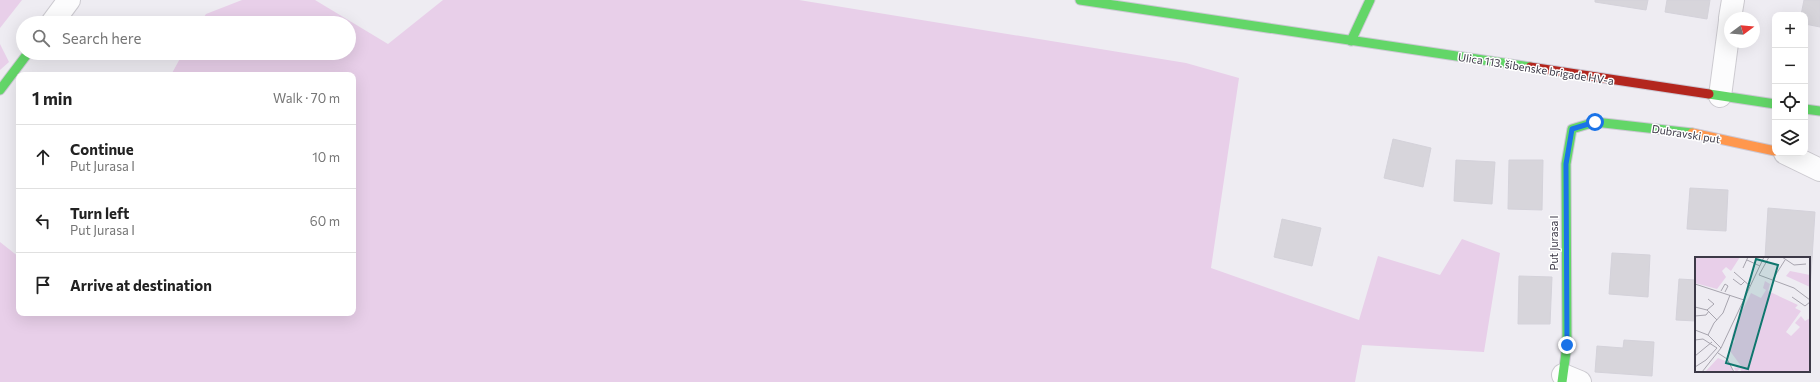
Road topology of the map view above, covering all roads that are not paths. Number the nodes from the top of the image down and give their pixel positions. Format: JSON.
{"nodes":[{"id":1,"x":69,"y":0,"type":"edge"},
{"id":2,"x":1370,"y":0,"type":"edge"},
{"id":3,"x":1733,"y":0,"type":"edge"},
{"id":4,"x":1086,"y":1,"type":"edge"},
{"id":5,"x":1731,"y":12,"type":"edge"},
{"id":6,"x":57,"y":16,"type":"edge"},
{"id":7,"x":1351,"y":41,"type":"junction"},
{"id":8,"x":1726,"y":48,"type":"edge"},
{"id":9,"x":23,"y":60,"type":"edge"},
{"id":10,"x":0,"y":90,"type":"edge"},
{"id":11,"x":1720,"y":96,"type":"junction"},
{"id":12,"x":1772,"y":104,"type":"edge"},
{"id":13,"x":1808,"y":109,"type":"edge"},
{"id":14,"x":1820,"y":111,"type":"edge"},
{"id":15,"x":1595,"y":122,"type":"joint"},
{"id":16,"x":1772,"y":150,"type":"edge"},
{"id":17,"x":1791,"y":156,"type":"edge"},
{"id":18,"x":1820,"y":170,"type":"edge"},
{"id":19,"x":1568,"y":380,"type":"edge"}],
"edges":[{"from":1,"to":6,"type":"street"},
{"from":2,"to":7,"type":"main road"},
{"from":3,"to":5,"type":"street"},
{"from":4,"to":7,"type":"main road","name":"Ulica 113. šibenske brigade HV-a"},
{"from":7,"to":11,"type":"main road","name":"Ulica 113. šibenske brigade HV-a"},
{"from":8,"to":11,"type":"street"},
{"from":9,"to":10,"type":"main road"},
{"from":11,"to":12,"type":"main road","name":"Ulica 113. šibenske brigade HV-a"},
{"from":13,"to":14,"type":"main road"},
{"from":15,"to":16,"type":"main road","name":"Dubravski put"},
{"from":15,"to":19,"type":"main road","name":"Put Jurasa I"},
{"from":17,"to":18,"type":"street"}]}
